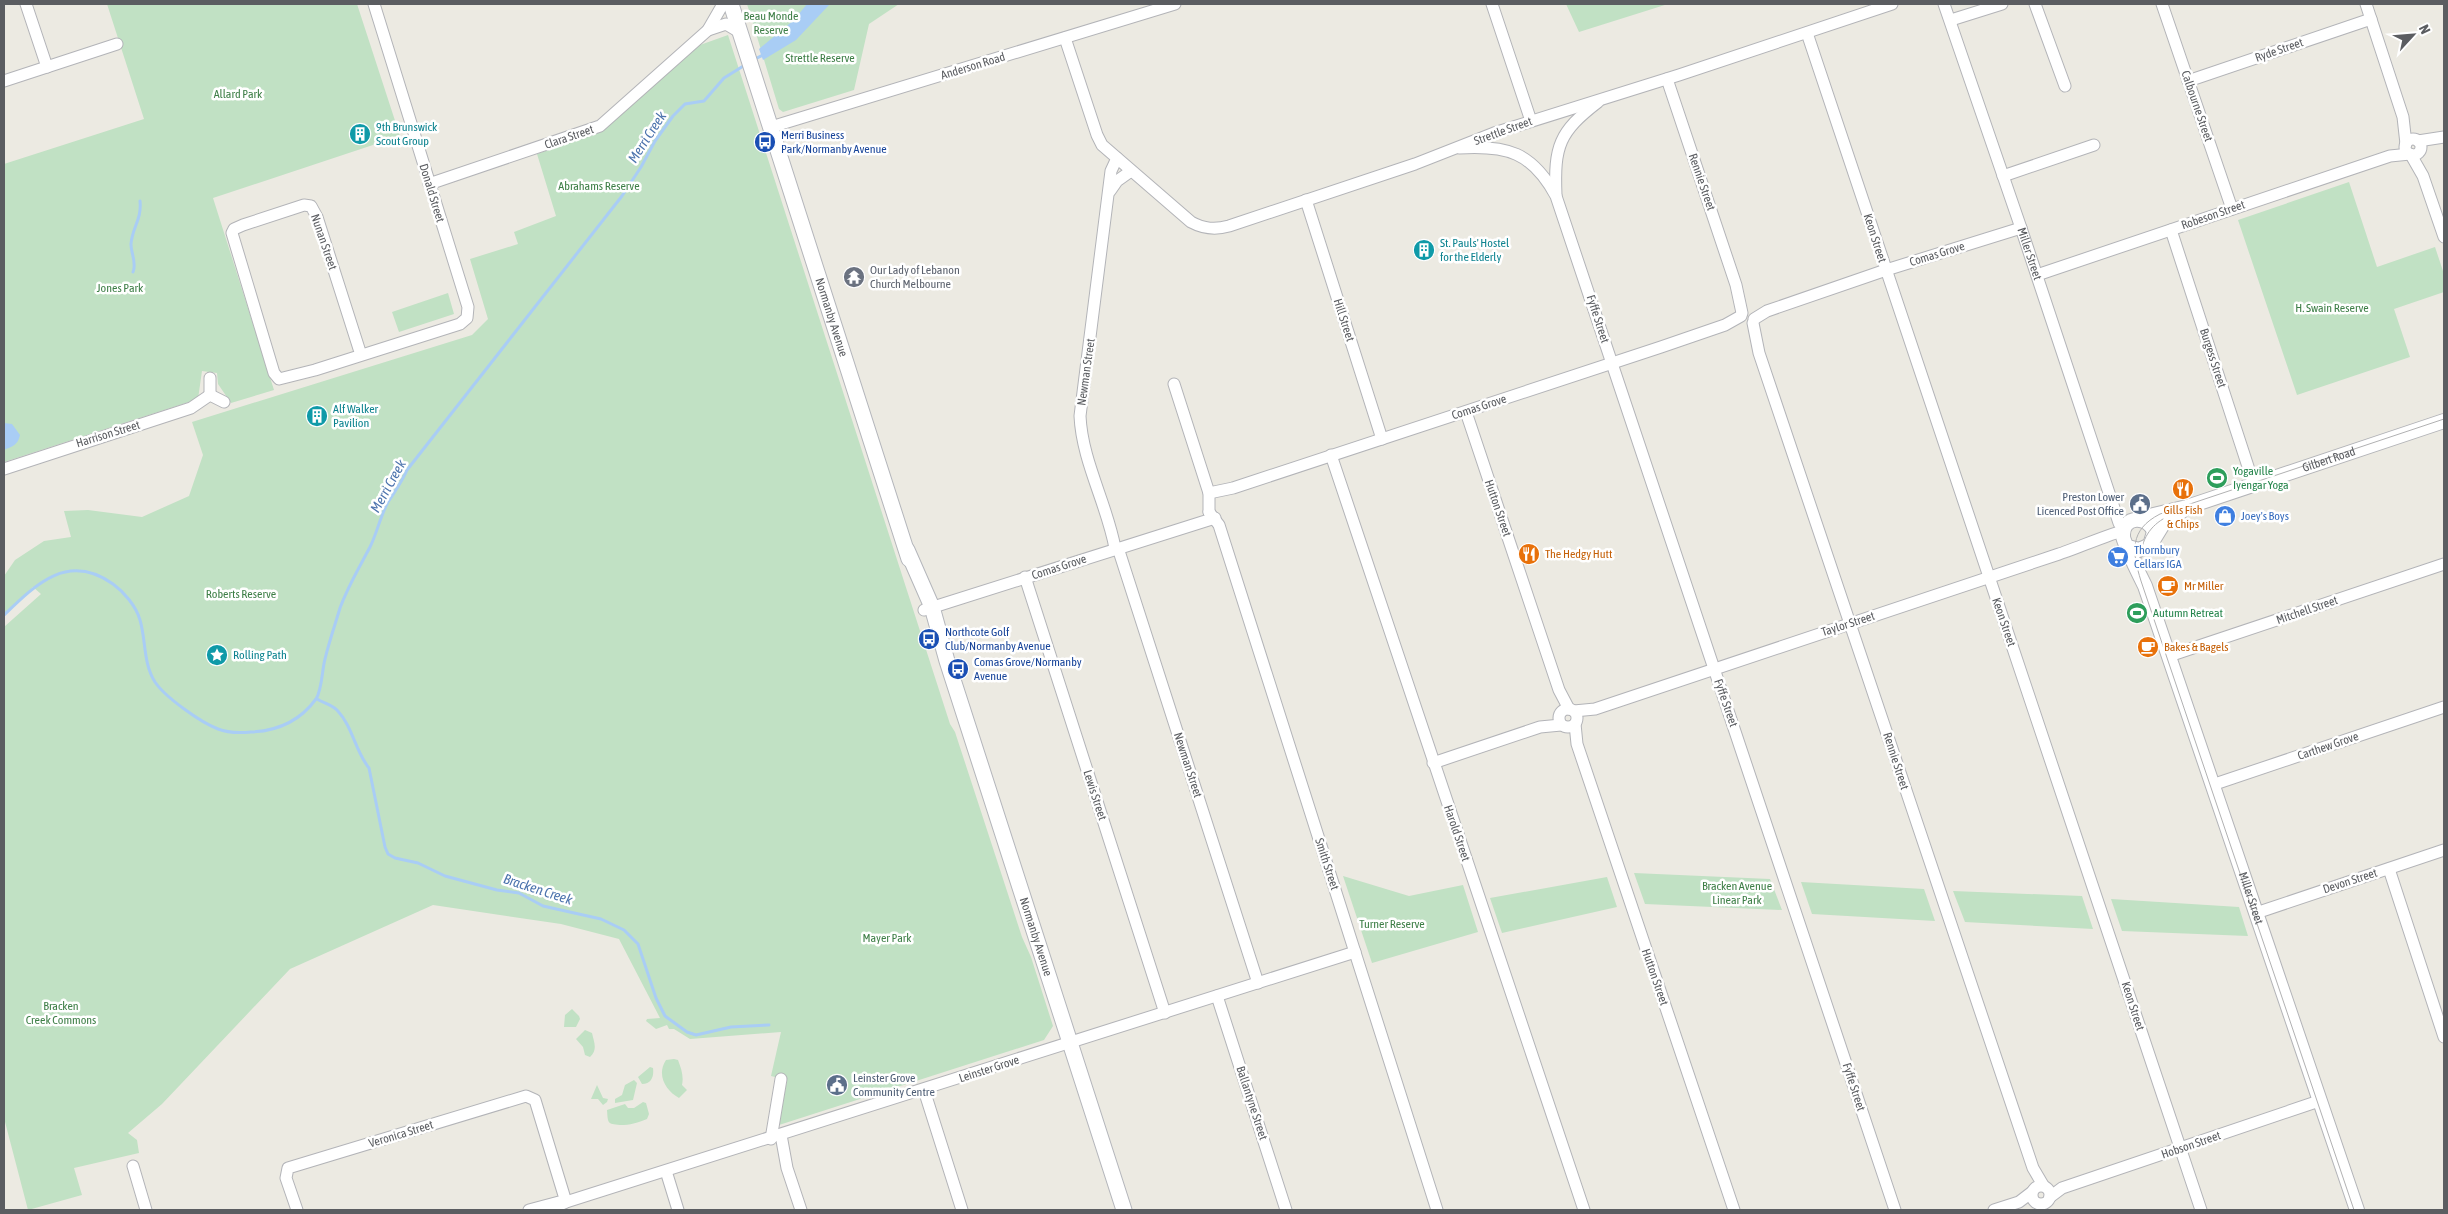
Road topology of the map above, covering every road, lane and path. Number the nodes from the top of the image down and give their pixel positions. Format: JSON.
{"nodes":[{"id":1,"x":26,"y":4,"type":"edge"},
{"id":2,"x":374,"y":4,"type":"edge"},
{"id":3,"x":723,"y":4,"type":"edge"},
{"id":4,"x":731,"y":4,"type":"edge"},
{"id":5,"x":1175,"y":4,"type":"edge"},
{"id":6,"x":1492,"y":4,"type":"edge"},
{"id":7,"x":1892,"y":4,"type":"edge"},
{"id":8,"x":1944,"y":4,"type":"edge"},
{"id":9,"x":2002,"y":4,"type":"edge"},
{"id":10,"x":2035,"y":4,"type":"edge"},
{"id":11,"x":2162,"y":4,"type":"edge"},
{"id":12,"x":2366,"y":4,"type":"edge"},
{"id":13,"x":2371,"y":19,"type":"junction"},
{"id":14,"x":1951,"y":20,"type":"junction"},
{"id":15,"x":708,"y":30,"type":"junction"},
{"id":16,"x":1807,"y":33,"type":"junction"},
{"id":17,"x":741,"y":36,"type":"junction"},
{"id":18,"x":1065,"y":38,"type":"junction"},
{"id":19,"x":116,"y":44,"type":"dead end"},
{"id":20,"x":47,"y":67,"type":"junction"},
{"id":21,"x":1667,"y":79,"type":"junction"},
{"id":22,"x":2188,"y":80,"type":"junction"},
{"id":23,"x":4,"y":81,"type":"edge"},
{"id":24,"x":2065,"y":86,"type":"dead end"},
{"id":25,"x":1603,"y":98,"type":"junction"},
{"id":26,"x":1531,"y":121,"type":"junction"},
{"id":27,"x":771,"y":127,"type":"junction"},
{"id":28,"x":2440,"y":138,"type":"edge"},
{"id":29,"x":2094,"y":145,"type":"dead end"},
{"id":30,"x":1459,"y":148,"type":"junction"},
{"id":31,"x":2413,"y":148,"type":"junction"},
{"id":32,"x":1116,"y":158,"type":"junction"},
{"id":33,"x":1131,"y":171,"type":"junction"},
{"id":34,"x":2004,"y":176,"type":"junction"},
{"id":35,"x":429,"y":184,"type":"junction"},
{"id":36,"x":1110,"y":191,"type":"junction"},
{"id":37,"x":1556,"y":196,"type":"junction"},
{"id":38,"x":1306,"y":200,"type":"junction"},
{"id":39,"x":2232,"y":209,"type":"junction"},
{"id":40,"x":2022,"y":228,"type":"junction"},
{"id":41,"x":2171,"y":230,"type":"junction"},
{"id":42,"x":2444,"y":237,"type":"edge"},
{"id":43,"x":1886,"y":270,"type":"junction"},
{"id":44,"x":2037,"y":275,"type":"junction"},
{"id":45,"x":1748,"y":318,"type":"junction"},
{"id":46,"x":361,"y":355,"type":"junction"},
{"id":47,"x":1612,"y":363,"type":"junction"},
{"id":48,"x":210,"y":378,"type":"dead end"},
{"id":49,"x":1174,"y":384,"type":"dead end"},
{"id":50,"x":210,"y":395,"type":"junction"},
{"id":51,"x":224,"y":402,"type":"dead end"},
{"id":52,"x":1466,"y":412,"type":"junction"},
{"id":53,"x":2444,"y":421,"type":"edge"},
{"id":54,"x":1382,"y":439,"type":"junction"},
{"id":55,"x":1331,"y":455,"type":"junction"},
{"id":56,"x":4,"y":469,"type":"edge"},
{"id":57,"x":2254,"y":485,"type":"junction"},
{"id":58,"x":1213,"y":496,"type":"junction"},
{"id":59,"x":2114,"y":504,"type":"junction"},
{"id":60,"x":2186,"y":508,"type":"junction"},
{"id":61,"x":1212,"y":515,"type":"junction"},
{"id":62,"x":2135,"y":519,"type":"junction"},
{"id":63,"x":2125,"y":538,"type":"junction"},
{"id":64,"x":2151,"y":543,"type":"junction"},
{"id":65,"x":1117,"y":548,"type":"junction"},
{"id":66,"x":2444,"y":564,"type":"edge"},
{"id":67,"x":1025,"y":578,"type":"junction"},
{"id":68,"x":1989,"y":578,"type":"junction"},
{"id":69,"x":2145,"y":586,"type":"junction"},
{"id":70,"x":928,"y":608,"type":"junction"},
{"id":71,"x":1850,"y":624,"type":"junction"},
{"id":72,"x":2169,"y":656,"type":"junction"},
{"id":73,"x":1714,"y":669,"type":"junction"},
{"id":74,"x":2444,"y":707,"type":"edge"},
{"id":75,"x":1568,"y":718,"type":"junction"},
{"id":76,"x":1433,"y":762,"type":"junction"},
{"id":77,"x":2212,"y":785,"type":"junction"},
{"id":78,"x":2444,"y":850,"type":"edge"},
{"id":79,"x":2389,"y":869,"type":"junction"},
{"id":80,"x":2256,"y":912,"type":"junction"},
{"id":81,"x":1355,"y":952,"type":"junction"},
{"id":82,"x":1258,"y":983,"type":"junction"},
{"id":83,"x":1217,"y":996,"type":"junction"},
{"id":84,"x":1165,"y":1014,"type":"junction"},
{"id":85,"x":2444,"y":1037,"type":"edge"},
{"id":86,"x":1069,"y":1044,"type":"junction"},
{"id":87,"x":781,"y":1078,"type":"dead end"},
{"id":88,"x":924,"y":1090,"type":"junction"},
{"id":89,"x":2319,"y":1101,"type":"junction"},
{"id":90,"x":775,"y":1137,"type":"junction"},
{"id":91,"x":2180,"y":1149,"type":"junction"},
{"id":92,"x":134,"y":1166,"type":"dead end"},
{"id":93,"x":666,"y":1171,"type":"junction"},
{"id":94,"x":2042,"y":1198,"type":"edge"},
{"id":95,"x":566,"y":1202,"type":"junction"},
{"id":96,"x":553,"y":1208,"type":"edge"},
{"id":97,"x":146,"y":1210,"type":"edge"},
{"id":98,"x":297,"y":1210,"type":"edge"},
{"id":99,"x":529,"y":1210,"type":"edge"},
{"id":100,"x":678,"y":1210,"type":"edge"},
{"id":101,"x":801,"y":1210,"type":"edge"},
{"id":102,"x":962,"y":1210,"type":"edge"},
{"id":103,"x":1124,"y":1210,"type":"edge"},
{"id":104,"x":1286,"y":1210,"type":"edge"},
{"id":105,"x":1437,"y":1210,"type":"edge"},
{"id":106,"x":1584,"y":1210,"type":"edge"},
{"id":107,"x":1734,"y":1210,"type":"edge"},
{"id":108,"x":1895,"y":1210,"type":"edge"},
{"id":109,"x":1994,"y":1210,"type":"edge"},
{"id":110,"x":2201,"y":1210,"type":"edge"},
{"id":111,"x":2357,"y":1210,"type":"edge"}],
"edges":[{"from":1,"to":20,"type":"street"},
{"from":2,"to":35,"type":"street","name":"Donald Street"},
{"from":3,"to":15,"type":"street","name":"Clara Street"},
{"from":4,"to":17,"type":"main road","name":"Normanby Avenue"},
{"from":5,"to":18,"type":"street","name":"Anderson Road"},
{"from":6,"to":26,"type":"street"},
{"from":7,"to":16,"type":"street","name":"Strettle Street"},
{"from":8,"to":14,"type":"street","name":"Miller Street"},
{"from":9,"to":14,"type":"street"},
{"from":10,"to":24,"type":"street"},
{"from":11,"to":22,"type":"street","name":"Calbourne Street"},
{"from":12,"to":13,"type":"street"},
{"from":13,"to":22,"type":"street","name":"Ryde Street"},
{"from":13,"to":31,"type":"street"},
{"from":14,"to":34,"type":"street","name":"Miller Street"},
{"from":15,"to":17,"type":"street"},
{"from":15,"to":35,"type":"street","name":"Clara Street"},
{"from":16,"to":21,"type":"street","name":"Strettle Street"},
{"from":16,"to":43,"type":"street","name":"Keon Street"},
{"from":17,"to":27,"type":"main road","name":"Normanby Avenue"},
{"from":18,"to":27,"type":"street","name":"Anderson Road"},
{"from":18,"to":32,"type":"street"},
{"from":19,"to":20,"type":"street"},
{"from":20,"to":23,"type":"street"},
{"from":21,"to":25,"type":"street","name":"Strettle Street"},
{"from":21,"to":45,"type":"street","name":"Rennie Street"},
{"from":22,"to":39,"type":"street","name":"Calbourne Street"},
{"from":25,"to":26,"type":"street","name":"Strettle Street"},
{"from":25,"to":37,"type":"street","name":"Fyffe Street"},
{"from":26,"to":30,"type":"street","name":"Strettle Street"},
{"from":27,"to":70,"type":"main road","name":"Normanby Avenue"},
{"from":28,"to":31,"type":"street","name":"Robeson Street"},
{"from":29,"to":34,"type":"street"},
{"from":30,"to":37,"type":"street","name":"Fyffe Street"},
{"from":30,"to":38,"type":"street","name":"Strettle Street"},
{"from":31,"to":39,"type":"street","name":"Robeson Street"},
{"from":31,"to":42,"type":"street"},
{"from":32,"to":33,"type":"street"},
{"from":32,"to":36,"type":"street","name":"Newman Street"},
{"from":33,"to":36,"type":"street"},
{"from":33,"to":38,"type":"street","name":"Strettle Street"},
{"from":34,"to":40,"type":"street","name":"Miller Street"},
{"from":35,"to":46,"type":"street","name":"Donald Street"},
{"from":36,"to":65,"type":"street","name":"Newman Street"},
{"from":37,"to":47,"type":"street","name":"Fyffe Street"},
{"from":38,"to":54,"type":"street","name":"Hill Street"},
{"from":39,"to":41,"type":"street","name":"Robeson Street"},
{"from":40,"to":43,"type":"street","name":"Comas Grove"},
{"from":40,"to":44,"type":"street","name":"Miller Street"},
{"from":41,"to":44,"type":"street","name":"Robeson Street"},
{"from":41,"to":57,"type":"street","name":"Burgess Street"},
{"from":43,"to":45,"type":"street","name":"Comas Grove"},
{"from":43,"to":68,"type":"street","name":"Keon Street"},
{"from":44,"to":59,"type":"street","name":"Miller Street"},
{"from":45,"to":47,"type":"street","name":"Comas Grove"},
{"from":45,"to":71,"type":"street","name":"Rennie Street"},
{"from":46,"to":46,"type":"street","name":"Nunan Street"},
{"from":47,"to":52,"type":"street","name":"Comas Grove"},
{"from":47,"to":73,"type":"street","name":"Fyffe Street"},
{"from":48,"to":50,"type":"street"},
{"from":49,"to":58,"type":"street","name":"Smith Street"},
{"from":50,"to":51,"type":"street"},
{"from":50,"to":56,"type":"street","name":"Harrison Street"},
{"from":52,"to":54,"type":"street","name":"Comas Grove"},
{"from":52,"to":75,"type":"street","name":"Hutton Street"},
{"from":53,"to":57,"type":"street","name":"Gilbert Road"},
{"from":54,"to":55,"type":"street","name":"Comas Grove"},
{"from":55,"to":58,"type":"street","name":"Comas Grove"},
{"from":55,"to":76,"type":"street","name":"Harold Street"},
{"from":57,"to":60,"type":"street","name":"Gilbert Road"},
{"from":58,"to":61,"type":"street","name":"Smith Street"},
{"from":59,"to":62,"type":"street","name":"Miller Street"},
{"from":59,"to":63,"type":"street","name":"Miller Street"},
{"from":60,"to":62,"type":"street","name":"Gilbert Road"},
{"from":60,"to":64,"type":"street","name":"Gilbert Road"},
{"from":61,"to":65,"type":"street","name":"Comas Grove"},
{"from":61,"to":81,"type":"street","name":"Smith Street"},
{"from":62,"to":63,"type":"street"},
{"from":62,"to":64,"type":"street"},
{"from":63,"to":64,"type":"street"},
{"from":63,"to":68,"type":"street","name":"Taylor Street"},
{"from":63,"to":69,"type":"street","name":"Miller Street"},
{"from":64,"to":69,"type":"street","name":"Miller Street"},
{"from":65,"to":67,"type":"street","name":"Comas Grove"},
{"from":65,"to":82,"type":"street","name":"Newman Street"},
{"from":66,"to":72,"type":"street","name":"Mitchell Street"},
{"from":67,"to":70,"type":"street","name":"Comas Grove"},
{"from":67,"to":84,"type":"street","name":"Lewis Street"},
{"from":68,"to":71,"type":"street","name":"Taylor Street"},
{"from":68,"to":91,"type":"street","name":"Keon Street"},
{"from":69,"to":72,"type":"street","name":"Miller Street"},
{"from":70,"to":86,"type":"main road","name":"Normanby Avenue"},
{"from":71,"to":73,"type":"street","name":"Taylor Street"},
{"from":71,"to":94,"type":"street","name":"Rennie Street"},
{"from":72,"to":77,"type":"street","name":"Miller Street"},
{"from":73,"to":75,"type":"street","name":"Taylor Street"},
{"from":73,"to":108,"type":"street","name":"Fyffe Street"},
{"from":74,"to":77,"type":"street","name":"Carthew Grove"},
{"from":75,"to":76,"type":"street","name":"Taylor Street"},
{"from":75,"to":107,"type":"street","name":"Hutton Street"},
{"from":76,"to":106,"type":"street","name":"Harold Street"},
{"from":77,"to":80,"type":"street","name":"Miller Street"},
{"from":78,"to":79,"type":"street","name":"Devon Street"},
{"from":79,"to":80,"type":"street","name":"Devon Street"},
{"from":79,"to":85,"type":"street"},
{"from":80,"to":89,"type":"street","name":"Miller Street"},
{"from":81,"to":82,"type":"street","name":"Leinster Grove"},
{"from":81,"to":105,"type":"street","name":"Smith Street"},
{"from":82,"to":83,"type":"street","name":"Leinster Grove"},
{"from":83,"to":84,"type":"street","name":"Leinster Grove"},
{"from":83,"to":104,"type":"street","name":"Ballantyne Street"},
{"from":84,"to":86,"type":"street","name":"Leinster Grove"},
{"from":86,"to":88,"type":"street","name":"Leinster Grove"},
{"from":86,"to":103,"type":"main road","name":"Normanby Avenue"},
{"from":87,"to":90,"type":"street"},
{"from":88,"to":90,"type":"street","name":"Leinster Grove"},
{"from":88,"to":102,"type":"street"},
{"from":89,"to":91,"type":"street","name":"Hobson Street"},
{"from":89,"to":111,"type":"street","name":"Miller Street"},
{"from":90,"to":93,"type":"street","name":"Leinster Grove"},
{"from":90,"to":101,"type":"street"},
{"from":91,"to":94,"type":"street","name":"Hobson Street"},
{"from":91,"to":110,"type":"street","name":"Keon Street"},
{"from":92,"to":97,"type":"street"},
{"from":93,"to":95,"type":"street","name":"Leinster Grove"},
{"from":93,"to":100,"type":"street"},
{"from":94,"to":109,"type":"street","name":"Hobson Street"},
{"from":95,"to":96,"type":"street","name":"Leinster Grove"},
{"from":95,"to":98,"type":"street","name":"Veronica Street"},
{"from":96,"to":99,"type":"street","name":"Leinster Grove"}]}
